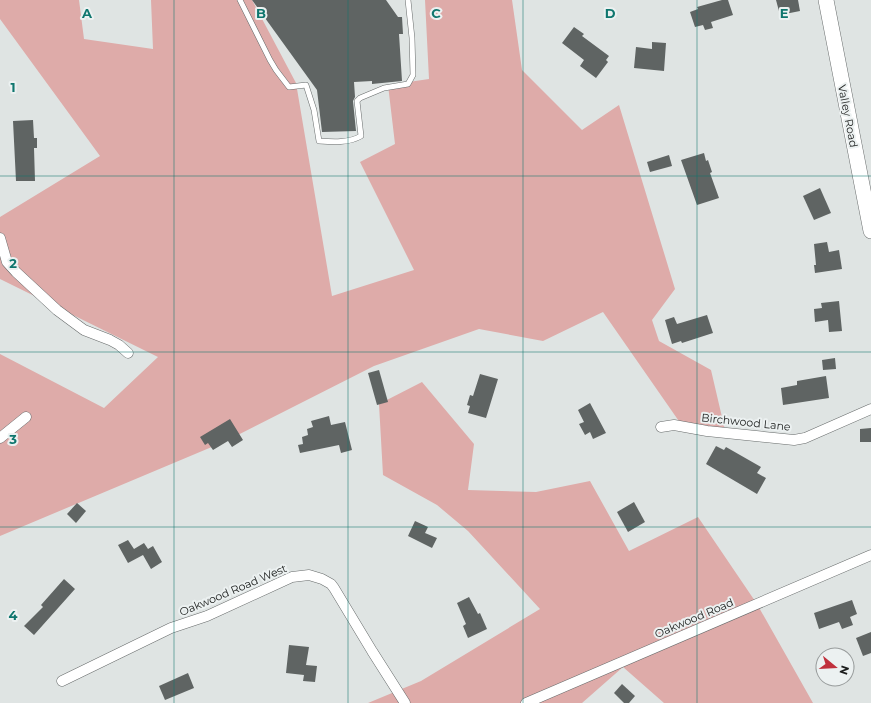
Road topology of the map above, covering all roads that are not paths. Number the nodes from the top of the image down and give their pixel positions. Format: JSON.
{"nodes":[{"id":1,"x":240,"y":0,"type":"edge"},
{"id":2,"x":408,"y":0,"type":"edge"},
{"id":3,"x":826,"y":0,"type":"edge"},
{"id":4,"x":870,"y":223,"type":"edge"},
{"id":5,"x":0,"y":238,"type":"edge"},
{"id":6,"x":128,"y":353,"type":"dead end"},
{"id":7,"x":871,"y":410,"type":"edge"},
{"id":8,"x":26,"y":417,"type":"dead end"},
{"id":9,"x":662,"y":427,"type":"dead end"},
{"id":10,"x":0,"y":438,"type":"edge"},
{"id":11,"x":871,"y":555,"type":"edge"},
{"id":12,"x":62,"y":681,"type":"dead end"},
{"id":13,"x":405,"y":703,"type":"edge"},
{"id":14,"x":526,"y":703,"type":"edge"}],
"edges":[{"from":1,"to":2,"type":"lane"},
{"from":3,"to":4,"type":"main road","name":"Valley Road"},
{"from":5,"to":6,"type":"street"},
{"from":7,"to":9,"type":"street","name":"Birchwood Lane"},
{"from":8,"to":10,"type":"street"},
{"from":11,"to":14,"type":"street","name":"Oakwood Road"},
{"from":12,"to":13,"type":"street","name":"Oakwood Road West"}]}
